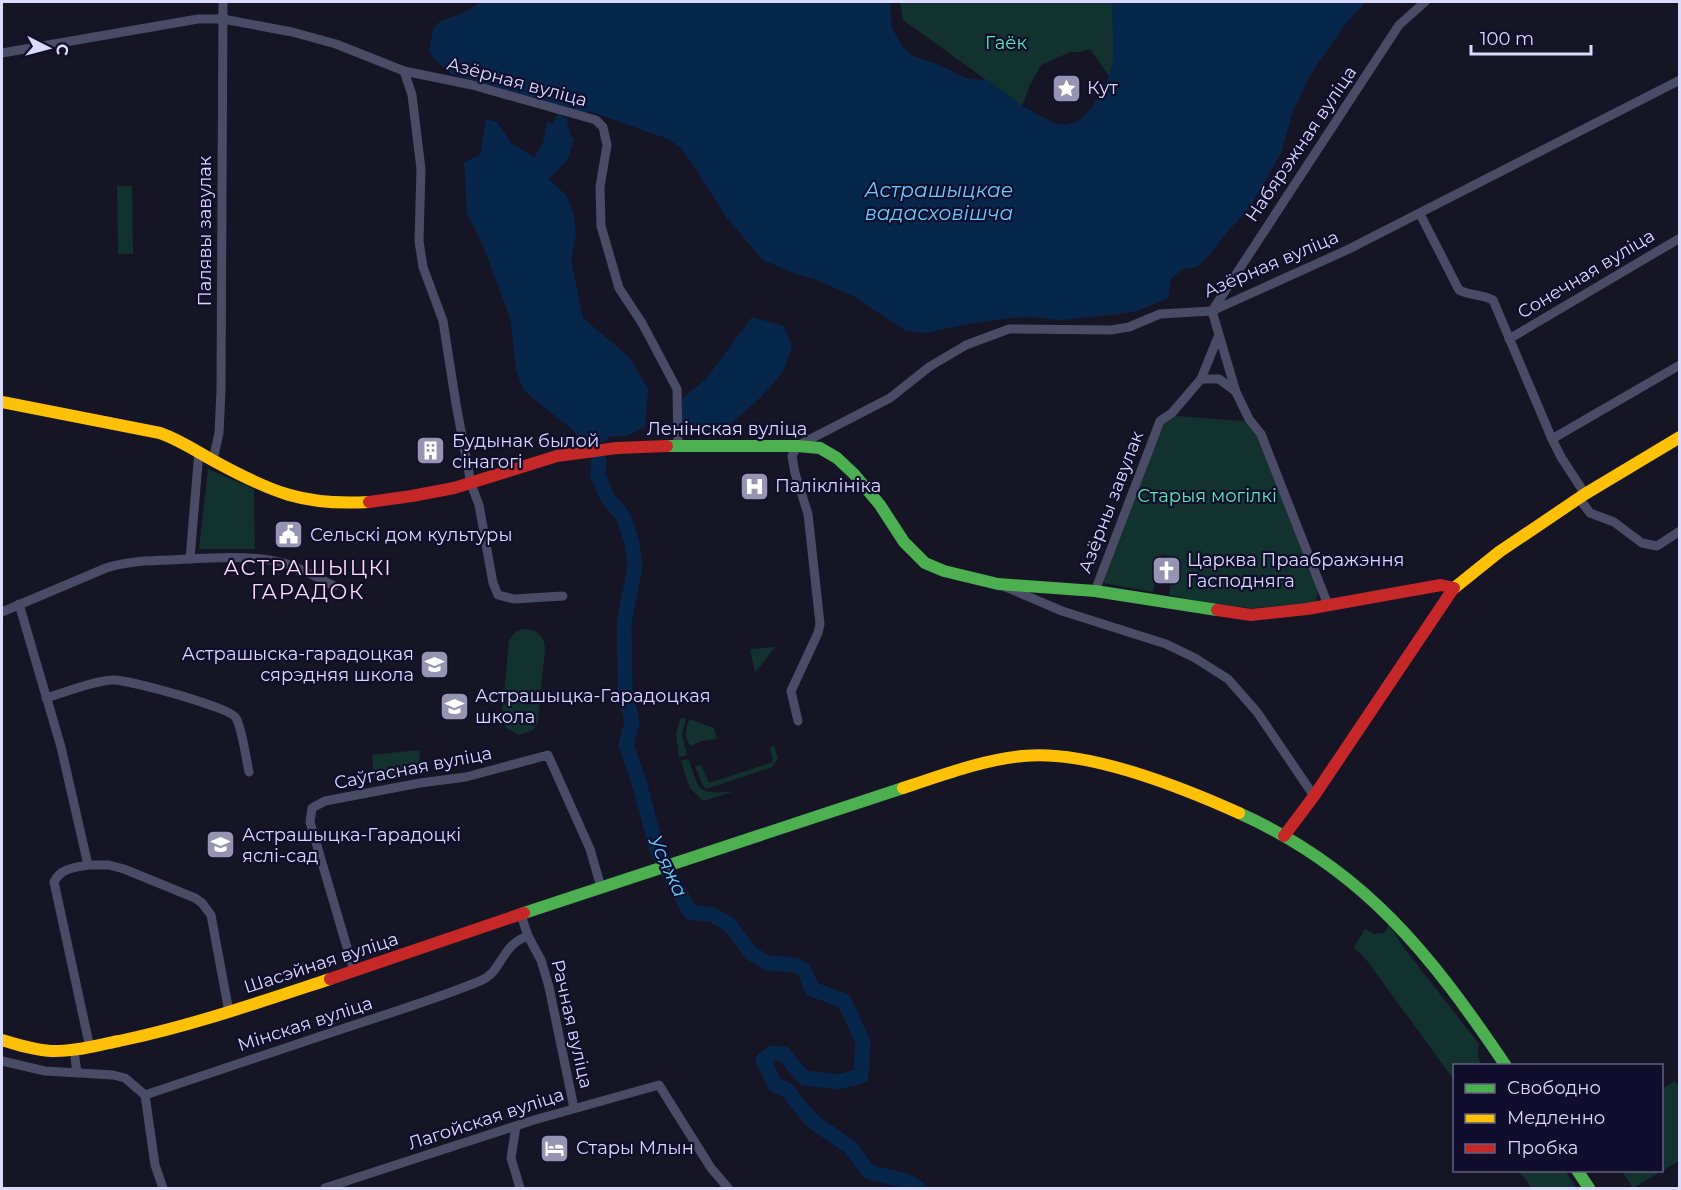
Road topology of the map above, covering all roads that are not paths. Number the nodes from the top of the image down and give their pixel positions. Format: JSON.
{"nodes":[{"id":1,"x":223,"y":2,"type":"edge"},
{"id":2,"x":1425,"y":2,"type":"edge"},
{"id":3,"x":223,"y":19,"type":"junction"},
{"id":4,"x":2,"y":53,"type":"edge"},
{"id":5,"x":404,"y":71,"type":"junction"},
{"id":6,"x":1680,"y":80,"type":"edge"},
{"id":7,"x":1420,"y":214,"type":"junction"},
{"id":8,"x":1680,"y":238,"type":"edge"},
{"id":9,"x":1212,"y":311,"type":"junction"},
{"id":10,"x":1218,"y":337,"type":"junction"},
{"id":11,"x":1509,"y":339,"type":"junction"},
{"id":12,"x":1680,"y":365,"type":"edge"},
{"id":13,"x":1201,"y":379,"type":"junction"},
{"id":14,"x":1236,"y":392,"type":"junction"},
{"id":15,"x":2,"y":402,"type":"edge"},
{"id":16,"x":1680,"y":436,"type":"edge"},
{"id":17,"x":1552,"y":439,"type":"junction"},
{"id":18,"x":798,"y":446,"type":"junction"},
{"id":19,"x":678,"y":447,"type":"junction"},
{"id":20,"x":199,"y":452,"type":"junction"},
{"id":21,"x":213,"y":460,"type":"junction"},
{"id":22,"x":471,"y":483,"type":"junction"},
{"id":23,"x":1582,"y":496,"type":"junction"},
{"id":24,"x":1680,"y":531,"type":"edge"},
{"id":25,"x":190,"y":559,"type":"junction"},
{"id":26,"x":998,"y":584,"type":"junction"},
{"id":27,"x":334,"y":586,"type":"dead end"},
{"id":28,"x":1454,"y":588,"type":"junction"},
{"id":29,"x":1095,"y":591,"type":"junction"},
{"id":30,"x":563,"y":596,"type":"dead end"},
{"id":31,"x":19,"y":604,"type":"junction"},
{"id":32,"x":1328,"y":605,"type":"junction"},
{"id":33,"x":2,"y":612,"type":"edge"},
{"id":34,"x":46,"y":698,"type":"junction"},
{"id":35,"x":798,"y":721,"type":"dead end"},
{"id":36,"x":249,"y":772,"type":"dead end"},
{"id":37,"x":1314,"y":796,"type":"junction"},
{"id":38,"x":1284,"y":836,"type":"junction"},
{"id":39,"x":88,"y":865,"type":"junction"},
{"id":40,"x":601,"y":887,"type":"junction"},
{"id":41,"x":521,"y":915,"type":"junction"},
{"id":42,"x":528,"y":936,"type":"junction"},
{"id":43,"x":354,"y":971,"type":"junction"},
{"id":44,"x":229,"y":1012,"type":"junction"},
{"id":45,"x":2,"y":1040,"type":"edge"},
{"id":46,"x":90,"y":1048,"type":"junction"},
{"id":47,"x":74,"y":1050,"type":"junction"},
{"id":48,"x":2,"y":1061,"type":"edge"},
{"id":49,"x":1505,"y":1064,"type":"edge"},
{"id":50,"x":77,"y":1073,"type":"junction"},
{"id":51,"x":145,"y":1095,"type":"junction"},
{"id":52,"x":574,"y":1108,"type":"junction"},
{"id":53,"x":516,"y":1126,"type":"junction"},
{"id":54,"x":1578,"y":1172,"type":"edge"},
{"id":55,"x":163,"y":1188,"type":"edge"},
{"id":56,"x":325,"y":1188,"type":"edge"},
{"id":57,"x":520,"y":1188,"type":"edge"},
{"id":58,"x":728,"y":1188,"type":"edge"},
{"id":59,"x":1589,"y":1188,"type":"edge"}],
"edges":[{"from":1,"to":3,"type":"street","name":"Палявы завулак"},
{"from":2,"to":9,"type":"street","name":"Набярэжная вуліца"},
{"from":3,"to":4,"type":"street","name":"Азёрная вуліца"},
{"from":3,"to":5,"type":"street","name":"Азёрная вуліца"},
{"from":3,"to":21,"type":"street","name":"Палявы завулак"},
{"from":5,"to":19,"type":"street","name":"Азёрная вуліца"},
{"from":5,"to":22,"type":"street"},
{"from":6,"to":7,"type":"street","name":"Азёрная вуліца"},
{"from":7,"to":9,"type":"street","name":"Азёрная вуліца"},
{"from":7,"to":11,"type":"street"},
{"from":8,"to":11,"type":"street","name":"Сонечная вуліца"},
{"from":9,"to":10,"type":"street"},
{"from":9,"to":18,"type":"street","name":"Азёрная вуліца"},
{"from":10,"to":13,"type":"street","name":"Азёрны завулак"},
{"from":10,"to":14,"type":"street"},
{"from":11,"to":17,"type":"street"},
{"from":12,"to":17,"type":"street"},
{"from":13,"to":14,"type":"street"},
{"from":13,"to":29,"type":"street","name":"Азёрны завулак"},
{"from":14,"to":32,"type":"street"},
{"from":15,"to":20,"type":"street","name":"Ленінская вуліца"},
{"from":16,"to":23,"type":"street"},
{"from":17,"to":23,"type":"street"},
{"from":18,"to":19,"type":"street","name":"Ленінская вуліца"},
{"from":18,"to":26,"type":"street","name":"Ленінская вуліца"},
{"from":18,"to":35,"type":"street"},
{"from":19,"to":22,"type":"street","name":"Ленінская вуліца"},
{"from":20,"to":21,"type":"street","name":"Ленінская вуліца"},
{"from":20,"to":25,"type":"street"},
{"from":21,"to":22,"type":"street","name":"Ленінская вуліца"},
{"from":22,"to":30,"type":"street"},
{"from":23,"to":24,"type":"street"},
{"from":23,"to":28,"type":"street"},
{"from":25,"to":27,"type":"street"},
{"from":25,"to":31,"type":"street"},
{"from":26,"to":29,"type":"street","name":"Ленінская вуліца"},
{"from":26,"to":37,"type":"street"},
{"from":28,"to":32,"type":"street","name":"Ленінская вуліца"},
{"from":28,"to":37,"type":"street"},
{"from":29,"to":32,"type":"street","name":"Ленінская вуліца"},
{"from":31,"to":33,"type":"street"},
{"from":31,"to":34,"type":"street"},
{"from":34,"to":36,"type":"street"},
{"from":34,"to":39,"type":"street"},
{"from":37,"to":38,"type":"street"},
{"from":38,"to":40,"type":"street","name":"Шасэйная вуліца"},
{"from":38,"to":49,"type":"street","name":"Шасэйная вуліца"},
{"from":39,"to":44,"type":"street"},
{"from":39,"to":46,"type":"street"},
{"from":40,"to":41,"type":"street","name":"Шасэйная вуліца"},
{"from":40,"to":43,"type":"street","name":"Саўгасная вуліца"},
{"from":41,"to":42,"type":"street","name":"Рачная вуліца"},
{"from":41,"to":43,"type":"street","name":"Шасэйная вуліца"},
{"from":42,"to":51,"type":"street","name":"Мінская вуліца"},
{"from":42,"to":52,"type":"street","name":"Рачная вуліца"},
{"from":43,"to":44,"type":"street","name":"Шасэйная вуліца"},
{"from":44,"to":46,"type":"street","name":"Шасэйная вуліца"},
{"from":45,"to":47,"type":"street","name":"Шасэйная вуліца"},
{"from":46,"to":47,"type":"street","name":"Шасэйная вуліца"},
{"from":47,"to":50,"type":"street"},
{"from":48,"to":50,"type":"street"},
{"from":50,"to":51,"type":"street"},
{"from":51,"to":55,"type":"street"},
{"from":52,"to":53,"type":"street","name":"Лагойская вуліца"},
{"from":52,"to":58,"type":"street","name":"Лагойская вуліца"},
{"from":53,"to":56,"type":"street","name":"Лагойская вуліца"},
{"from":53,"to":57,"type":"street"},
{"from":54,"to":59,"type":"street"}]}
